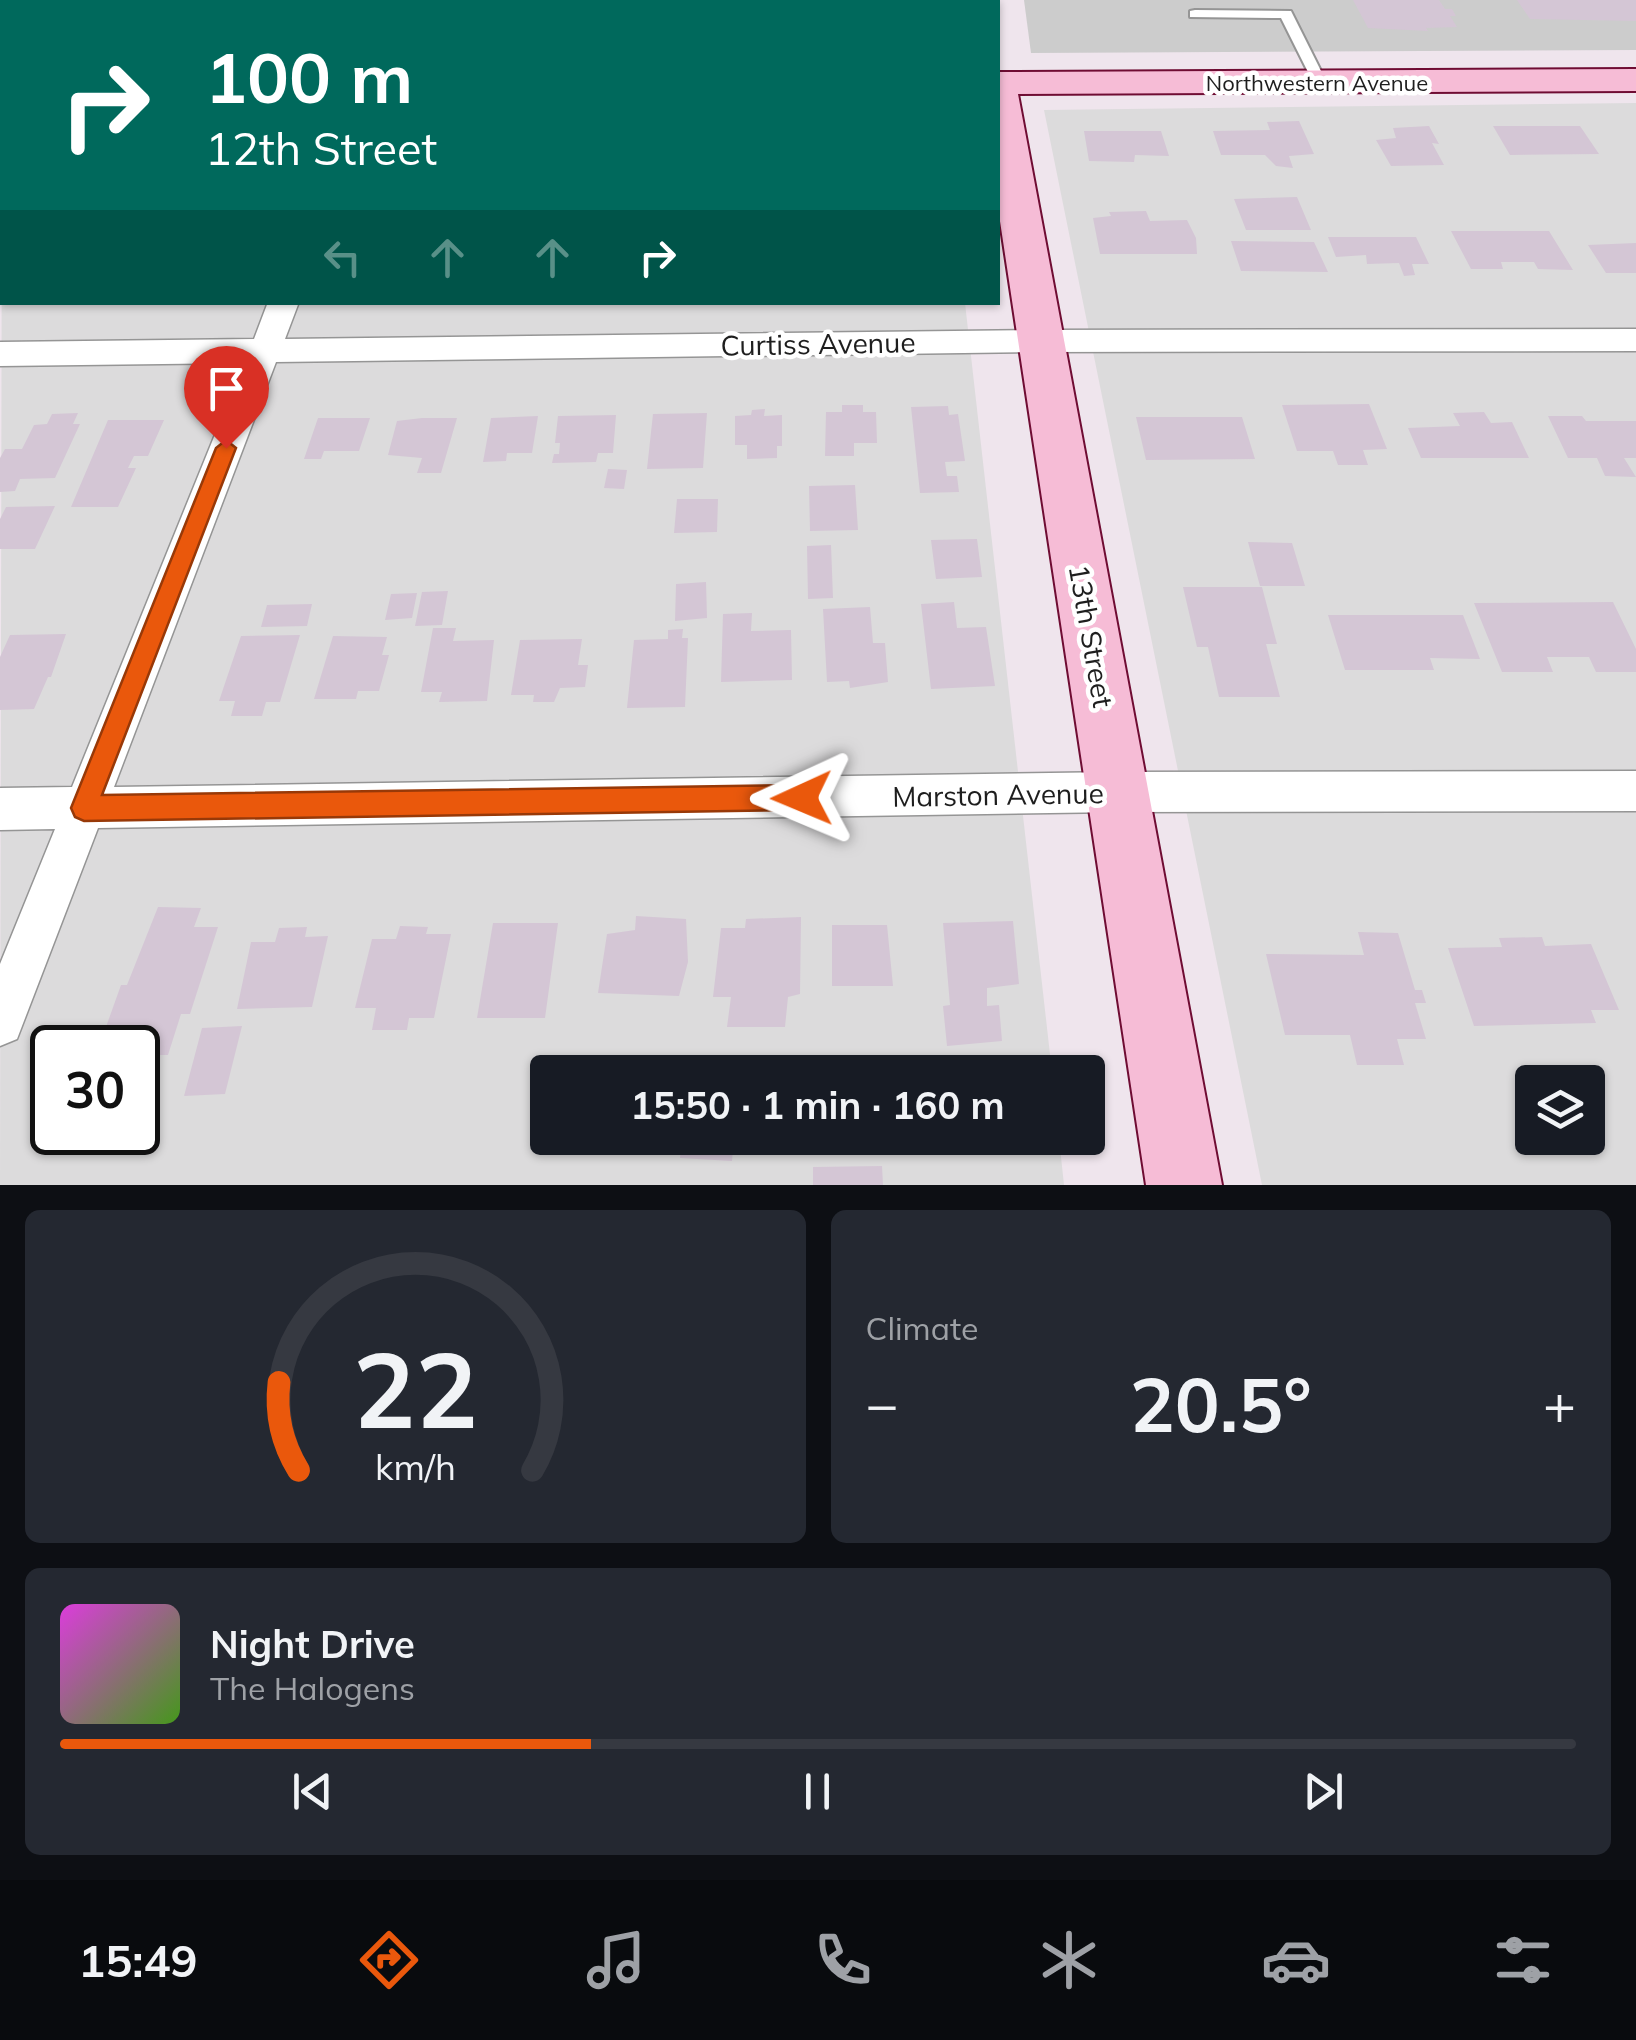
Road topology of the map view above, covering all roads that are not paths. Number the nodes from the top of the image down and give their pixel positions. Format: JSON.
{"nodes":[{"id":1,"x":1195,"y":14,"type":"dead end"},
{"id":2,"x":1636,"y":80,"type":"edge"},
{"id":3,"x":1320,"y":83,"type":"junction"},
{"id":4,"x":1000,"y":85,"type":"edge"},
{"id":5,"x":1000,"y":97,"type":"edge"},
{"id":6,"x":283,"y":305,"type":"edge"},
{"id":7,"x":1636,"y":340,"type":"edge"},
{"id":8,"x":1040,"y":341,"type":"junction"},
{"id":9,"x":264,"y":352,"type":"junction"},
{"id":10,"x":0,"y":354,"type":"edge"},
{"id":11,"x":1636,"y":791,"type":"edge"},
{"id":12,"x":1118,"y":792,"type":"junction"},
{"id":13,"x":84,"y":808,"type":"junction"},
{"id":14,"x":0,"y":809,"type":"edge"},
{"id":15,"x":0,"y":1022,"type":"edge"},
{"id":16,"x":1184,"y":1185,"type":"edge"}],
"edges":[{"from":1,"to":3,"type":"lane"},
{"from":2,"to":3,"type":"main road","name":"Northwestern Avenue"},
{"from":3,"to":4,"type":"main road","name":"Northwestern Avenue"},
{"from":5,"to":8,"type":"main road","name":"13th Street"},
{"from":6,"to":9,"type":"street"},
{"from":7,"to":8,"type":"street","name":"Curtiss Avenue"},
{"from":8,"to":9,"type":"street","name":"Curtiss Avenue"},
{"from":8,"to":12,"type":"main road","name":"13th Street"},
{"from":9,"to":10,"type":"street","name":"Curtiss Avenue"},
{"from":9,"to":13,"type":"street"},
{"from":11,"to":12,"type":"street","name":"Marston Avenue"},
{"from":12,"to":13,"type":"street","name":"Marston Avenue"},
{"from":12,"to":16,"type":"main road","name":"13th Street"},
{"from":13,"to":14,"type":"street","name":"Marston Avenue"},
{"from":13,"to":15,"type":"street"}]}
